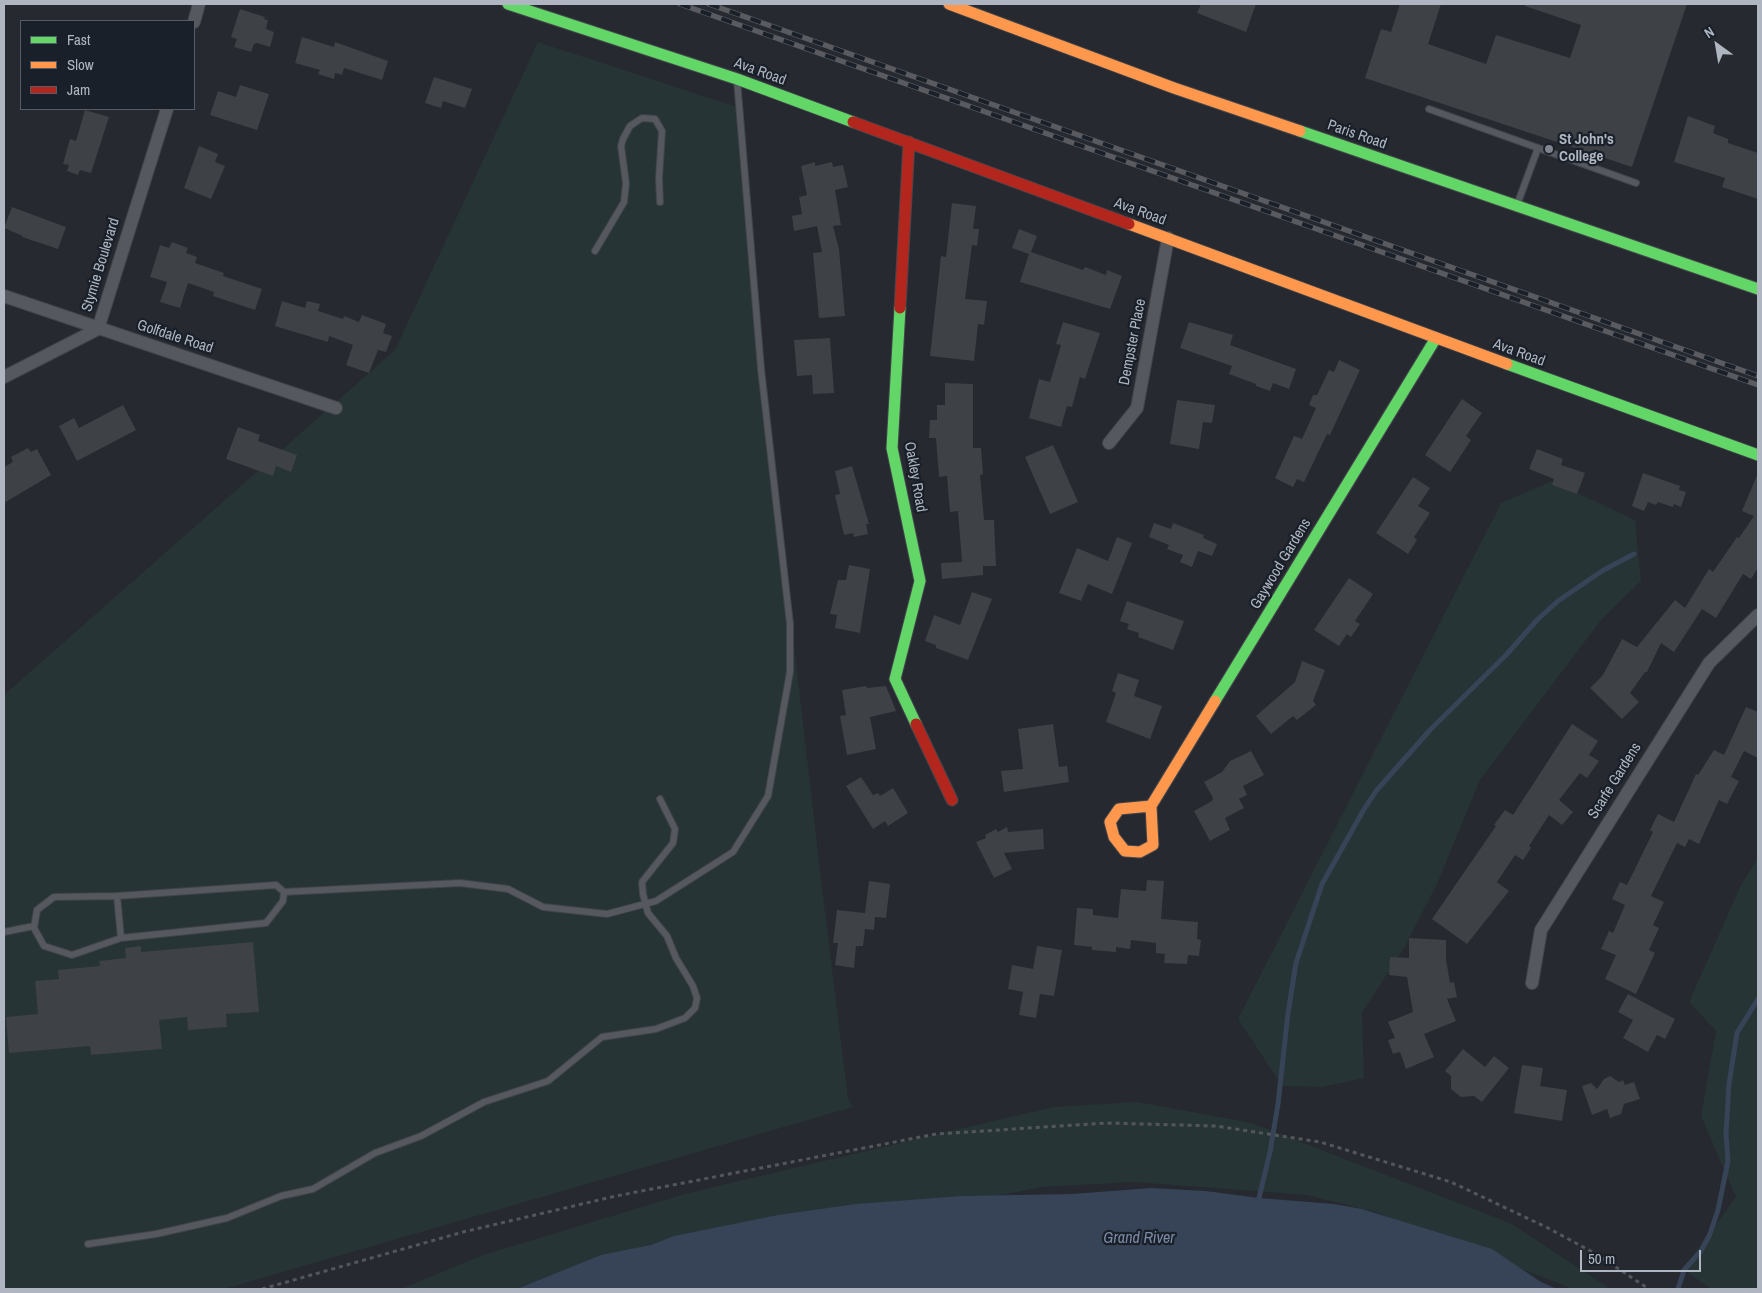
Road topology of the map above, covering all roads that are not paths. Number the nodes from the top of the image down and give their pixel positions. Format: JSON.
{"nodes":[{"id":1,"x":199,"y":4,"type":"edge"},
{"id":2,"x":508,"y":4,"type":"edge"},
{"id":3,"x":949,"y":4,"type":"edge"},
{"id":4,"x":195,"y":20,"type":"edge"},
{"id":5,"x":737,"y":79,"type":"junction"},
{"id":6,"x":1429,"y":109,"type":"dead end"},
{"id":7,"x":167,"y":110,"type":"edge"},
{"id":8,"x":909,"y":142,"type":"junction"},
{"id":9,"x":1538,"y":148,"type":"junction"},
{"id":10,"x":1636,"y":183,"type":"dead end"},
{"id":11,"x":660,"y":202,"type":"dead end"},
{"id":12,"x":1517,"y":206,"type":"junction"},
{"id":13,"x":1168,"y":238,"type":"junction"},
{"id":14,"x":595,"y":251,"type":"dead end"},
{"id":15,"x":1758,"y":289,"type":"edge"},
{"id":16,"x":4,"y":296,"type":"edge"},
{"id":17,"x":98,"y":329,"type":"junction"},
{"id":18,"x":1436,"y":338,"type":"junction"},
{"id":19,"x":4,"y":377,"type":"edge"},
{"id":20,"x":336,"y":408,"type":"dead end"},
{"id":21,"x":1109,"y":443,"type":"dead end"},
{"id":22,"x":1758,"y":455,"type":"edge"},
{"id":23,"x":1758,"y":615,"type":"edge"},
{"id":24,"x":660,"y":799,"type":"dead end"},
{"id":25,"x":952,"y":800,"type":"dead end"},
{"id":26,"x":1150,"y":806,"type":"junction"},
{"id":27,"x":284,"y":892,"type":"junction"},
{"id":28,"x":117,"y":896,"type":"junction"},
{"id":29,"x":646,"y":904,"type":"junction"},
{"id":30,"x":34,"y":926,"type":"junction"},
{"id":31,"x":4,"y":932,"type":"edge"},
{"id":32,"x":121,"y":938,"type":"junction"},
{"id":33,"x":1532,"y":983,"type":"dead end"},
{"id":34,"x":88,"y":1244,"type":"dead end"}],
"edges":[{"from":1,"to":4,"type":"street"},
{"from":2,"to":5,"type":"street","name":"Ava Road"},
{"from":3,"to":12,"type":"street","name":"Paris Road"},
{"from":5,"to":8,"type":"street","name":"Ava Road"},
{"from":5,"to":29,"type":"lane"},
{"from":6,"to":9,"type":"lane"},
{"from":7,"to":17,"type":"street","name":"Stymie Boulevard"},
{"from":8,"to":13,"type":"street","name":"Ava Road"},
{"from":8,"to":25,"type":"street","name":"Oakley Road"},
{"from":9,"to":10,"type":"lane"},
{"from":9,"to":12,"type":"lane"},
{"from":11,"to":14,"type":"lane"},
{"from":12,"to":15,"type":"street","name":"Paris Road"},
{"from":13,"to":18,"type":"street","name":"Ava Road"},
{"from":13,"to":21,"type":"street","name":"Dempster Place"},
{"from":16,"to":17,"type":"street","name":"Golfdale Road"},
{"from":17,"to":19,"type":"street","name":"Stymie Boulevard"},
{"from":17,"to":20,"type":"street","name":"Golfdale Road"},
{"from":18,"to":22,"type":"street","name":"Ava Road"},
{"from":18,"to":26,"type":"street","name":"Gaywood Gardens"},
{"from":23,"to":33,"type":"street","name":"Scarfe Gardens"},
{"from":24,"to":29,"type":"lane"},
{"from":26,"to":26,"type":"street"},
{"from":27,"to":28,"type":"lane"},
{"from":27,"to":29,"type":"lane"},
{"from":27,"to":32,"type":"lane"},
{"from":28,"to":30,"type":"lane"},
{"from":28,"to":32,"type":"lane"},
{"from":29,"to":34,"type":"lane"},
{"from":30,"to":31,"type":"lane"},
{"from":30,"to":32,"type":"lane"}]}
